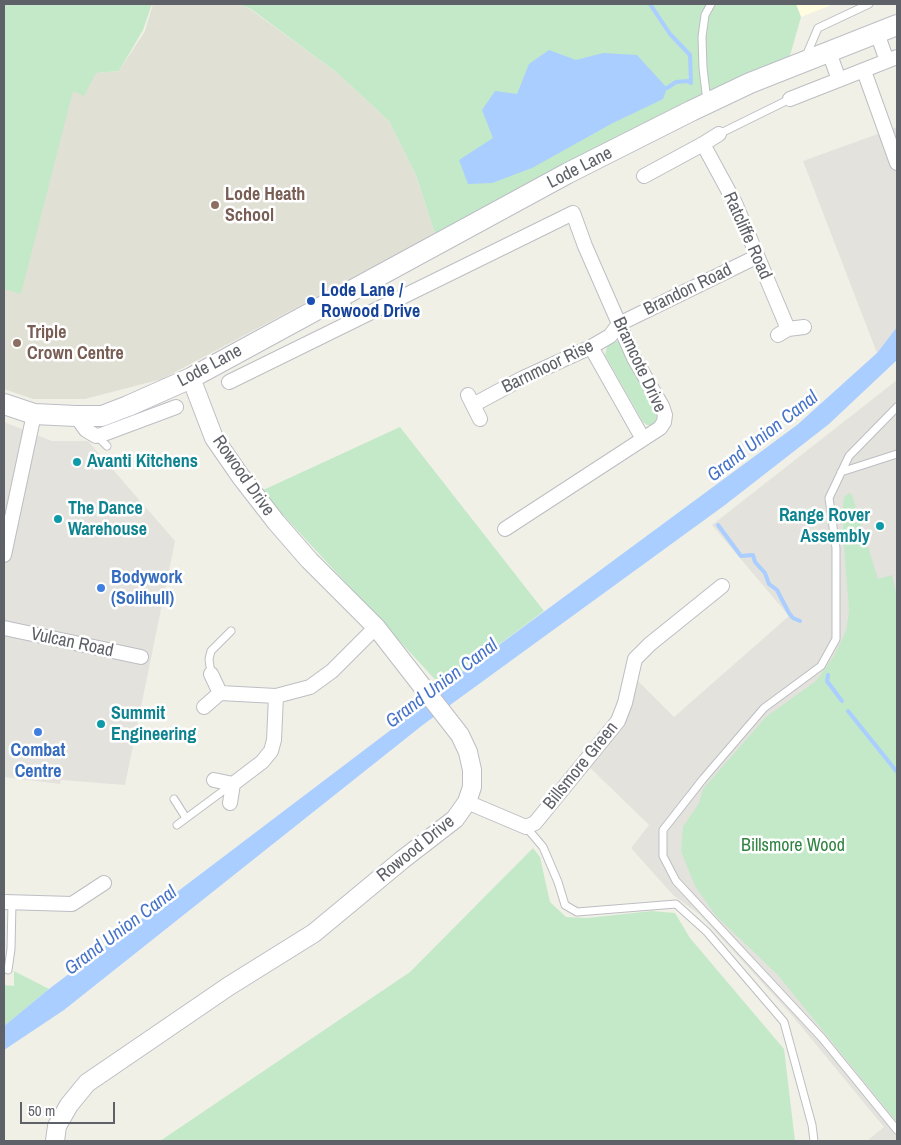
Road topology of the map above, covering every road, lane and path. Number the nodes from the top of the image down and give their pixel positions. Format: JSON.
{"nodes":[{"id":1,"x":711,"y":4,"type":"edge"},
{"id":2,"x":869,"y":4,"type":"edge"},
{"id":3,"x":897,"y":25,"type":"edge"},
{"id":4,"x":877,"y":33,"type":"junction"},
{"id":5,"x":829,"y":52,"type":"junction"},
{"id":6,"x":892,"y":59,"type":"edge"},
{"id":7,"x":804,"y":61,"type":"junction"},
{"id":8,"x":864,"y":71,"type":"junction"},
{"id":9,"x":839,"y":80,"type":"junction"},
{"id":10,"x":790,"y":99,"type":"joint"},
{"id":11,"x":708,"y":103,"type":"junction"},
{"id":12,"x":719,"y":134,"type":"joint"},
{"id":13,"x":893,"y":138,"type":"edge"},
{"id":14,"x":703,"y":144,"type":"junction"},
{"id":15,"x":897,"y":163,"type":"edge"},
{"id":16,"x":644,"y":176,"type":"dead end"},
{"id":17,"x":573,"y":213,"type":"joint"},
{"id":18,"x":756,"y":257,"type":"junction"},
{"id":19,"x":337,"y":298,"type":"junction"},
{"id":20,"x":357,"y":318,"type":"junction"},
{"id":21,"x":619,"y":324,"type":"junction"},
{"id":22,"x":804,"y":327,"type":"dead end"},
{"id":23,"x":591,"y":347,"type":"junction"},
{"id":24,"x":191,"y":378,"type":"junction"},
{"id":25,"x":229,"y":382,"type":"dead end"},
{"id":26,"x":4,"y":404,"type":"edge"},
{"id":27,"x":897,"y":406,"type":"edge"},
{"id":28,"x":176,"y":407,"type":"dead end"},
{"id":29,"x":34,"y":414,"type":"junction"},
{"id":30,"x":76,"y":416,"type":"junction"},
{"id":31,"x":480,"y":419,"type":"dead end"},
{"id":32,"x":96,"y":436,"type":"junction"},
{"id":33,"x":643,"y":439,"type":"junction"},
{"id":34,"x":107,"y":446,"type":"dead end"},
{"id":35,"x":897,"y":454,"type":"edge"},
{"id":36,"x":841,"y":472,"type":"junction"},
{"id":37,"x":505,"y":530,"type":"dead end"},
{"id":38,"x":4,"y":556,"type":"edge"},
{"id":39,"x":722,"y":586,"type":"dead end"},
{"id":40,"x":376,"y":627,"type":"junction"},
{"id":41,"x":4,"y":628,"type":"edge"},
{"id":42,"x":231,"y":631,"type":"dead end"},
{"id":43,"x":141,"y":657,"type":"dead end"},
{"id":44,"x":211,"y":674,"type":"joint"},
{"id":45,"x":220,"y":692,"type":"junction"},
{"id":46,"x":276,"y":696,"type":"junction"},
{"id":47,"x":204,"y":707,"type":"dead end"},
{"id":48,"x":214,"y":780,"type":"dead end"},
{"id":49,"x":233,"y":784,"type":"junction"},
{"id":50,"x":174,"y":799,"type":"dead end"},
{"id":51,"x":467,"y":802,"type":"junction"},
{"id":52,"x":230,"y":803,"type":"dead end"},
{"id":53,"x":186,"y":818,"type":"junction"},
{"id":54,"x":177,"y":825,"type":"dead end"},
{"id":55,"x":526,"y":827,"type":"junction"},
{"id":56,"x":104,"y":883,"type":"dead end"},
{"id":57,"x":8,"y":902,"type":"edge"},
{"id":58,"x":8,"y":970,"type":"dead end"},
{"id":59,"x":897,"y":1130,"type":"edge"},
{"id":60,"x":55,"y":1141,"type":"edge"},
{"id":61,"x":814,"y":1141,"type":"edge"}],
"edges":[{"from":1,"to":11,"type":"lane"},
{"from":2,"to":7,"type":"lane"},
{"from":3,"to":4,"type":"main road","name":"Lode Lane"},
{"from":4,"to":5,"type":"main road","name":"Lode Lane"},
{"from":4,"to":6,"type":"street"},
{"from":5,"to":7,"type":"main road","name":"Lode Lane"},
{"from":5,"to":9,"type":"street"},
{"from":6,"to":8,"type":"street"},
{"from":7,"to":11,"type":"main road","name":"Lode Lane"},
{"from":8,"to":9,"type":"street"},
{"from":8,"to":13,"type":"street"},
{"from":9,"to":10,"type":"street"},
{"from":10,"to":12,"type":"lane"},
{"from":11,"to":19,"type":"main road","name":"Lode Lane"},
{"from":12,"to":14,"type":"street"},
{"from":13,"to":15,"type":"street"},
{"from":14,"to":16,"type":"street"},
{"from":14,"to":18,"type":"street","name":"Ratcliffe Road"},
{"from":17,"to":20,"type":"street","name":"Lode Lane"},
{"from":17,"to":21,"type":"street","name":"Bramcote Drive"},
{"from":18,"to":21,"type":"street","name":"Brandon Road"},
{"from":18,"to":22,"type":"street","name":"Ratcliffe Road"},
{"from":19,"to":20,"type":"street"},
{"from":19,"to":24,"type":"main road","name":"Lode Lane"},
{"from":20,"to":25,"type":"street","name":"Lode Lane"},
{"from":21,"to":23,"type":"street","name":"Barnmoor Rise"},
{"from":21,"to":33,"type":"street","name":"Bramcote Drive"},
{"from":23,"to":31,"type":"street","name":"Barnmoor Rise"},
{"from":23,"to":33,"type":"street"},
{"from":24,"to":30,"type":"main road","name":"Lode Lane"},
{"from":24,"to":40,"type":"street","name":"Rowood Drive"},
{"from":26,"to":29,"type":"main road","name":"Lode Lane"},
{"from":27,"to":36,"type":"lane"},
{"from":28,"to":32,"type":"street","name":"Lode Lane"},
{"from":29,"to":30,"type":"main road","name":"Lode Lane"},
{"from":29,"to":38,"type":"street"},
{"from":30,"to":32,"type":"street"},
{"from":32,"to":34,"type":"lane"},
{"from":33,"to":37,"type":"street","name":"Bramcote Drive"},
{"from":35,"to":36,"type":"lane"},
{"from":36,"to":59,"type":"lane"},
{"from":39,"to":55,"type":"street","name":"Billsmore Green"},
{"from":40,"to":46,"type":"street"},
{"from":40,"to":51,"type":"street","name":"Rowood Drive"},
{"from":41,"to":43,"type":"street","name":"Vulcan Road"},
{"from":42,"to":44,"type":"lane"},
{"from":44,"to":45,"type":"street"},
{"from":45,"to":46,"type":"street"},
{"from":45,"to":47,"type":"street"},
{"from":46,"to":49,"type":"street"},
{"from":48,"to":49,"type":"street"},
{"from":49,"to":52,"type":"street"},
{"from":49,"to":53,"type":"lane"},
{"from":50,"to":53,"type":"lane"},
{"from":51,"to":55,"type":"street"},
{"from":51,"to":60,"type":"street","name":"Rowood Drive"},
{"from":53,"to":54,"type":"lane"},
{"from":55,"to":61,"type":"lane"},
{"from":56,"to":57,"type":"street"},
{"from":57,"to":58,"type":"lane"}]}
